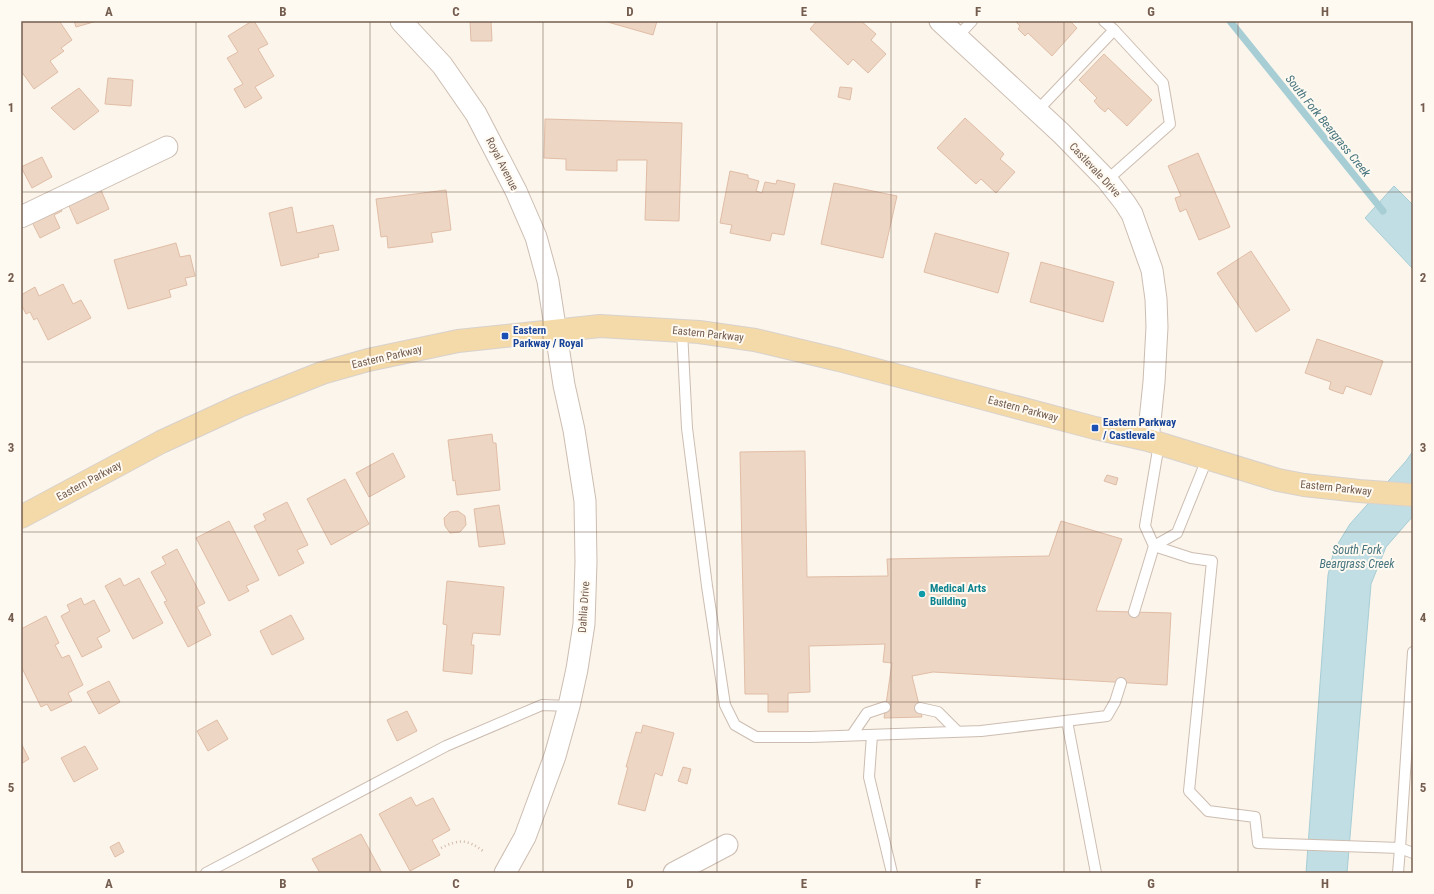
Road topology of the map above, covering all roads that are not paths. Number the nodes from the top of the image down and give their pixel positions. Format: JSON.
{"nodes":[{"id":1,"x":401,"y":21,"type":"edge"},
{"id":2,"x":940,"y":21,"type":"edge"},
{"id":3,"x":972,"y":21,"type":"edge"},
{"id":4,"x":1104,"y":21,"type":"edge"},
{"id":5,"x":1114,"y":30,"type":"junction"},
{"id":6,"x":957,"y":37,"type":"junction"},
{"id":7,"x":1036,"y":111,"type":"junction"},
{"id":8,"x":167,"y":147,"type":"dead end"},
{"id":9,"x":1107,"y":180,"type":"junction"},
{"id":10,"x":21,"y":217,"type":"edge"},
{"id":11,"x":556,"y":330,"type":"junction"},
{"id":12,"x":682,"y":331,"type":"junction"},
{"id":13,"x":1154,"y":442,"type":"junction"},
{"id":14,"x":1207,"y":459,"type":"junction"},
{"id":15,"x":1413,"y":495,"type":"edge"},
{"id":16,"x":21,"y":517,"type":"edge"},
{"id":17,"x":1154,"y":546,"type":"junction"},
{"id":18,"x":1134,"y":612,"type":"dead end"},
{"id":19,"x":1413,"y":652,"type":"edge"},
{"id":20,"x":1121,"y":683,"type":"dead end"},
{"id":21,"x":569,"y":706,"type":"junction"},
{"id":22,"x":885,"y":707,"type":"dead end"},
{"id":23,"x":920,"y":708,"type":"dead end"},
{"id":24,"x":1067,"y":720,"type":"junction"},
{"id":25,"x":956,"y":731,"type":"junction"},
{"id":26,"x":872,"y":734,"type":"junction"},
{"id":27,"x":852,"y":735,"type":"junction"},
{"id":28,"x":728,"y":845,"type":"dead end"},
{"id":29,"x":1400,"y":848,"type":"junction"},
{"id":30,"x":1413,"y":852,"type":"edge"},
{"id":31,"x":206,"y":873,"type":"edge"},
{"id":32,"x":505,"y":873,"type":"edge"},
{"id":33,"x":674,"y":873,"type":"edge"},
{"id":34,"x":892,"y":873,"type":"edge"},
{"id":35,"x":1096,"y":873,"type":"edge"},
{"id":36,"x":1398,"y":873,"type":"edge"}],
"edges":[{"from":1,"to":11,"type":"street","name":"Royal Avenue"},
{"from":2,"to":6,"type":"street","name":"Castlevale Drive"},
{"from":3,"to":6,"type":"lane"},
{"from":4,"to":5,"type":"lane"},
{"from":5,"to":7,"type":"lane"},
{"from":5,"to":9,"type":"lane"},
{"from":6,"to":7,"type":"street","name":"Castlevale Drive"},
{"from":7,"to":9,"type":"street","name":"Castlevale Drive"},
{"from":8,"to":10,"type":"street"},
{"from":9,"to":13,"type":"street","name":"Castlevale Drive"},
{"from":11,"to":12,"type":"main road","name":"Eastern Parkway"},
{"from":11,"to":16,"type":"main road","name":"Eastern Parkway"},
{"from":11,"to":21,"type":"street","name":"Dahlia Drive"},
{"from":12,"to":13,"type":"main road","name":"Eastern Parkway"},
{"from":12,"to":27,"type":"lane"},
{"from":13,"to":14,"type":"main road","name":"Eastern Parkway"},
{"from":13,"to":17,"type":"lane"},
{"from":14,"to":15,"type":"main road","name":"Eastern Parkway"},
{"from":14,"to":17,"type":"lane"},
{"from":17,"to":18,"type":"lane"},
{"from":17,"to":29,"type":"lane"},
{"from":19,"to":29,"type":"lane"},
{"from":20,"to":24,"type":"lane"},
{"from":21,"to":31,"type":"lane"},
{"from":21,"to":32,"type":"street","name":"Dahlia Drive"},
{"from":22,"to":27,"type":"lane"},
{"from":23,"to":25,"type":"lane"},
{"from":24,"to":25,"type":"lane"},
{"from":24,"to":35,"type":"lane"},
{"from":25,"to":26,"type":"lane"},
{"from":26,"to":27,"type":"lane"},
{"from":26,"to":34,"type":"lane"},
{"from":28,"to":33,"type":"street"},
{"from":29,"to":30,"type":"lane"},
{"from":29,"to":36,"type":"lane"}]}
